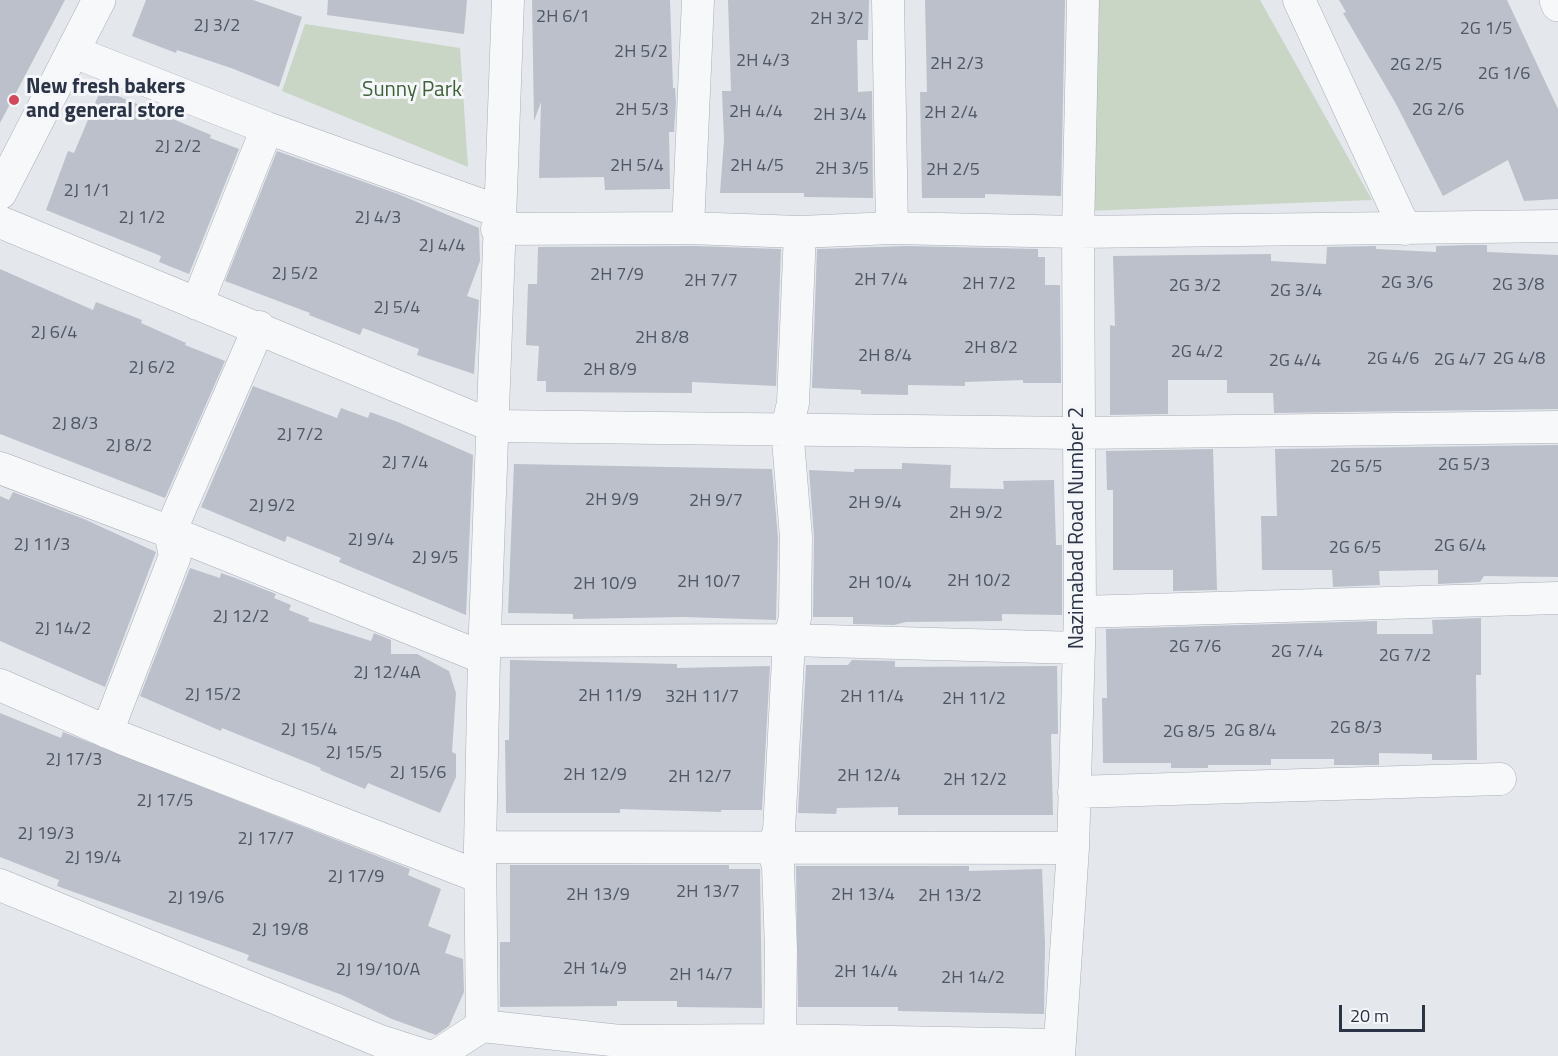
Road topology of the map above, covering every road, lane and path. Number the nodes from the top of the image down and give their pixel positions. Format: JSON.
{"nodes":[{"id":1,"x":99,"y":0,"type":"edge"},
{"id":2,"x":508,"y":0,"type":"edge"},
{"id":3,"x":698,"y":0,"type":"edge"},
{"id":4,"x":888,"y":0,"type":"edge"},
{"id":5,"x":1083,"y":0,"type":"edge"},
{"id":6,"x":1299,"y":0,"type":"edge"},
{"id":7,"x":1556,"y":0,"type":"edge"},
{"id":8,"x":1558,"y":5,"type":"edge"},
{"id":9,"x":74,"y":52,"type":"junction"},
{"id":10,"x":267,"y":128,"type":"junction"},
{"id":11,"x":0,"y":193,"type":"edge"},
{"id":12,"x":498,"y":220,"type":"junction"},
{"id":13,"x":0,"y":222,"type":"edge"},
{"id":14,"x":1558,"y":226,"type":"edge"},
{"id":15,"x":688,"y":228,"type":"junction"},
{"id":16,"x":892,"y":228,"type":"junction"},
{"id":17,"x":1405,"y":229,"type":"junction"},
{"id":18,"x":800,"y":232,"type":"junction"},
{"id":19,"x":1078,"y":232,"type":"junction"},
{"id":20,"x":197,"y":304,"type":"junction"},
{"id":21,"x":259,"y":327,"type":"junction"},
{"id":22,"x":493,"y":426,"type":"junction"},
{"id":23,"x":1558,"y":427,"type":"edge"},
{"id":24,"x":787,"y":428,"type":"junction"},
{"id":25,"x":1078,"y":433,"type":"junction"},
{"id":26,"x":0,"y":468,"type":"edge"},
{"id":27,"x":170,"y":532,"type":"junction"},
{"id":28,"x":1558,"y":598,"type":"edge"},
{"id":29,"x":1080,"y":612,"type":"junction"},
{"id":30,"x":789,"y":640,"type":"junction"},
{"id":31,"x":1079,"y":648,"type":"junction"},
{"id":32,"x":484,"y":650,"type":"junction"},
{"id":33,"x":0,"y":685,"type":"edge"},
{"id":34,"x":107,"y":732,"type":"junction"},
{"id":35,"x":1500,"y":779,"type":"dead end"},
{"id":36,"x":1074,"y":792,"type":"junction"},
{"id":37,"x":1073,"y":848,"type":"junction"},
{"id":38,"x":773,"y":849,"type":"junction"},
{"id":39,"x":480,"y":862,"type":"junction"},
{"id":40,"x":0,"y":885,"type":"edge"},
{"id":41,"x":482,"y":1026,"type":"junction"},
{"id":42,"x":781,"y":1048,"type":"edge"},
{"id":43,"x":1059,"y":1051,"type":"edge"},
{"id":44,"x":427,"y":1056,"type":"edge"},
{"id":45,"x":436,"y":1056,"type":"edge"}],
"edges":[{"from":1,"to":9,"type":"street"},
{"from":2,"to":12,"type":"street"},
{"from":3,"to":15,"type":"street"},
{"from":4,"to":16,"type":"street"},
{"from":5,"to":19,"type":"street","name":"Nazimabad Road Number 2"},
{"from":6,"to":17,"type":"street"},
{"from":7,"to":8,"type":"street"},
{"from":9,"to":10,"type":"street"},
{"from":9,"to":11,"type":"street"},
{"from":10,"to":12,"type":"street"},
{"from":10,"to":20,"type":"street"},
{"from":12,"to":15,"type":"street"},
{"from":12,"to":22,"type":"street"},
{"from":13,"to":20,"type":"street"},
{"from":14,"to":17,"type":"street"},
{"from":15,"to":18,"type":"street"},
{"from":16,"to":18,"type":"street"},
{"from":16,"to":19,"type":"street"},
{"from":17,"to":19,"type":"street"},
{"from":18,"to":24,"type":"street"},
{"from":19,"to":25,"type":"street","name":"Nazimabad Road Number 2"},
{"from":20,"to":21,"type":"street"},
{"from":21,"to":22,"type":"street"},
{"from":21,"to":27,"type":"street"},
{"from":22,"to":24,"type":"street"},
{"from":22,"to":32,"type":"street"},
{"from":23,"to":25,"type":"street"},
{"from":24,"to":25,"type":"street"},
{"from":24,"to":30,"type":"street"},
{"from":25,"to":29,"type":"street","name":"Nazimabad Road Number 2"},
{"from":26,"to":27,"type":"street"},
{"from":27,"to":32,"type":"street"},
{"from":27,"to":34,"type":"street"},
{"from":28,"to":29,"type":"street"},
{"from":29,"to":31,"type":"street","name":"Nazimabad Road Number 2"},
{"from":30,"to":31,"type":"street"},
{"from":30,"to":32,"type":"street"},
{"from":30,"to":38,"type":"street"},
{"from":31,"to":36,"type":"street","name":"Nazimabad Road Number 2"},
{"from":32,"to":39,"type":"street"},
{"from":33,"to":34,"type":"street"},
{"from":34,"to":39,"type":"street"},
{"from":35,"to":36,"type":"street"},
{"from":36,"to":37,"type":"street","name":"Nazimabad Road Number 2"},
{"from":37,"to":38,"type":"street"},
{"from":37,"to":43,"type":"street","name":"Nazimabad Road Number 2"},
{"from":38,"to":39,"type":"street"},
{"from":38,"to":42,"type":"street"},
{"from":39,"to":41,"type":"street"},
{"from":40,"to":44,"type":"street"},
{"from":41,"to":42,"type":"street"},
{"from":41,"to":45,"type":"street"},
{"from":42,"to":43,"type":"street"}]}
